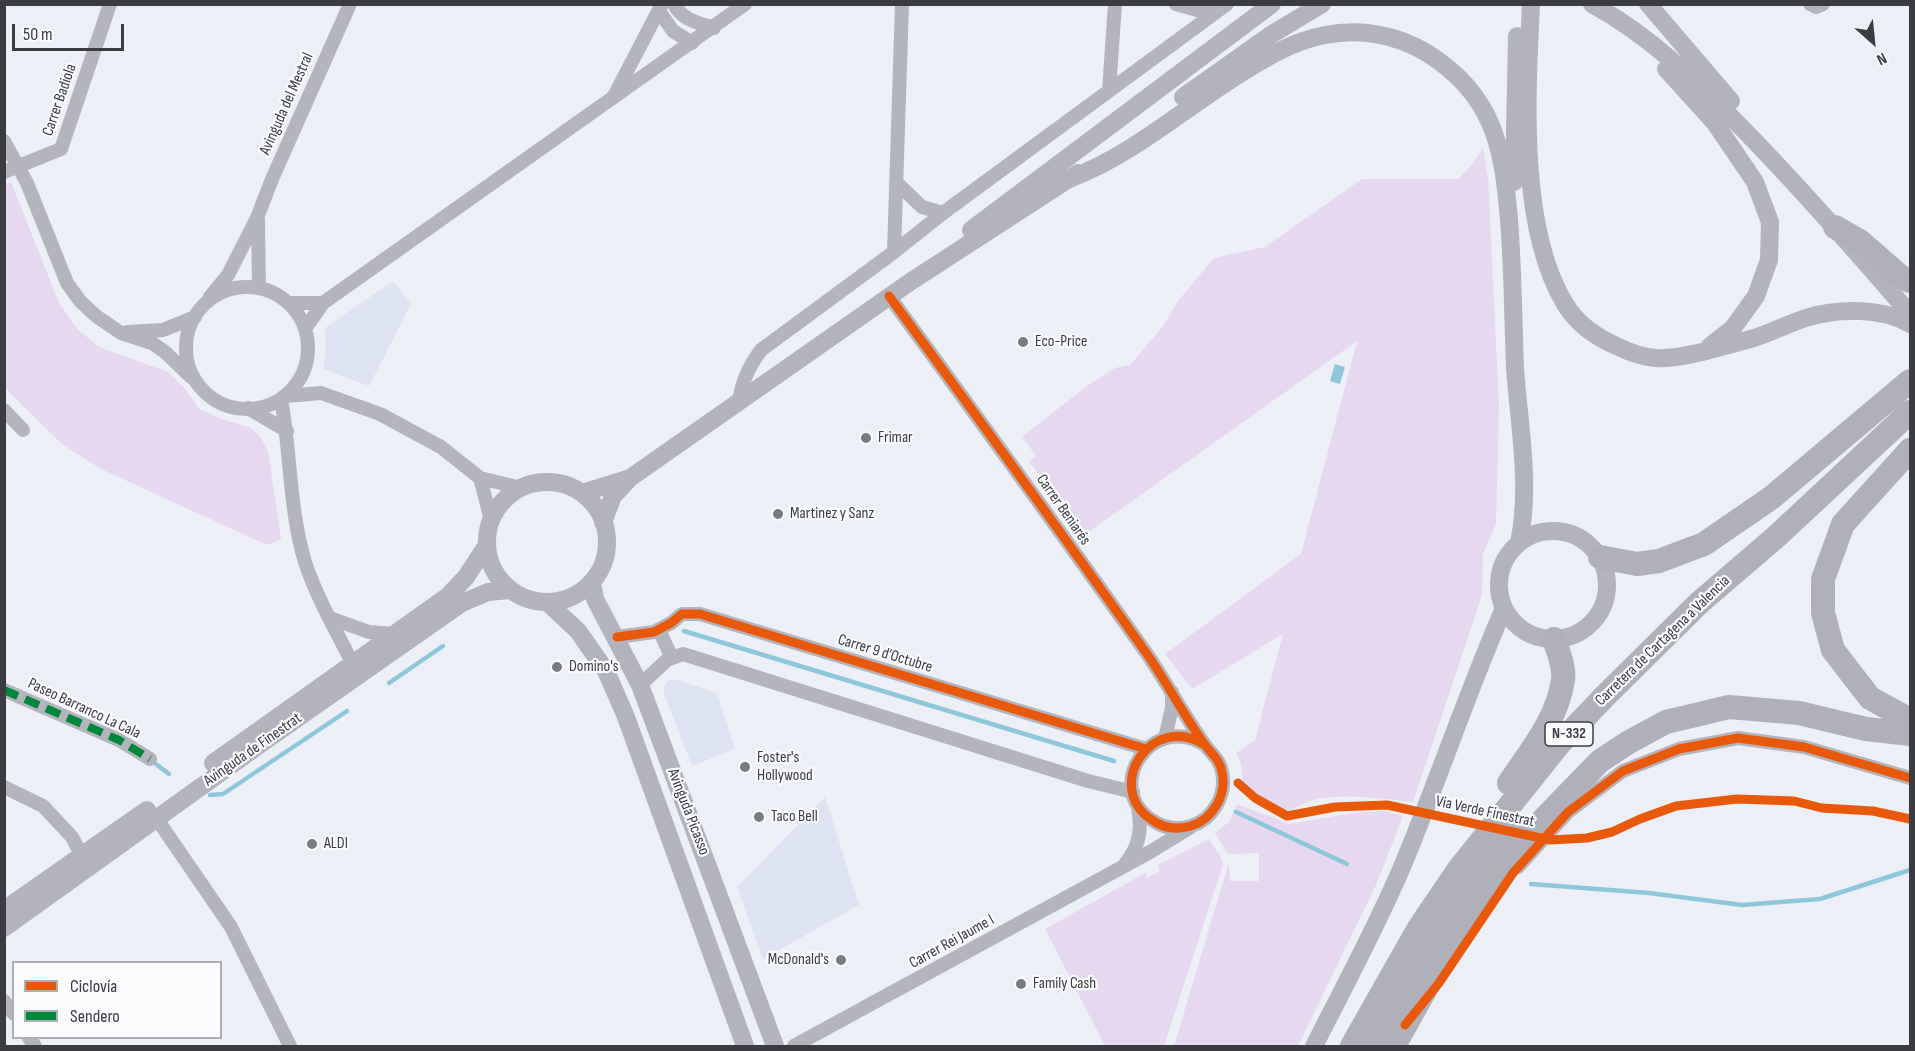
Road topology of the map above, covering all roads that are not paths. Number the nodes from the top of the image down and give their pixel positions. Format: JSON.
{"nodes":[{"id":1,"x":110,"y":4,"type":"edge"},
{"id":2,"x":350,"y":4,"type":"edge"},
{"id":3,"x":674,"y":4,"type":"edge"},
{"id":4,"x":745,"y":4,"type":"edge"},
{"id":5,"x":902,"y":4,"type":"edge"},
{"id":6,"x":1115,"y":4,"type":"edge"},
{"id":7,"x":1176,"y":4,"type":"edge"},
{"id":8,"x":1272,"y":4,"type":"edge"},
{"id":9,"x":1322,"y":4,"type":"edge"},
{"id":10,"x":1521,"y":4,"type":"edge"},
{"id":11,"x":1531,"y":4,"type":"edge"},
{"id":12,"x":1592,"y":4,"type":"edge"},
{"id":13,"x":1648,"y":4,"type":"edge"},
{"id":14,"x":1810,"y":4,"type":"edge"},
{"id":15,"x":1823,"y":4,"type":"edge"},
{"id":16,"x":1225,"y":6,"type":"edge"},
{"id":17,"x":660,"y":8,"type":"edge"},
{"id":18,"x":714,"y":28,"type":"junction"},
{"id":19,"x":1636,"y":33,"type":"junction"},
{"id":20,"x":692,"y":43,"type":"junction"},
{"id":21,"x":1109,"y":91,"type":"junction"},
{"id":22,"x":612,"y":99,"type":"junction"},
{"id":23,"x":4,"y":141,"type":"edge"},
{"id":24,"x":20,"y":166,"type":"junction"},
{"id":25,"x":4,"y":172,"type":"edge"},
{"id":26,"x":1787,"y":174,"type":"junction"},
{"id":27,"x":1069,"y":179,"type":"junction"},
{"id":28,"x":896,"y":182,"type":"junction"},
{"id":29,"x":943,"y":213,"type":"junction"},
{"id":30,"x":257,"y":218,"type":"junction"},
{"id":31,"x":1835,"y":227,"type":"junction"},
{"id":32,"x":894,"y":252,"type":"junction"},
{"id":33,"x":1512,"y":261,"type":"junction"},
{"id":34,"x":1911,"y":281,"type":"edge"},
{"id":35,"x":910,"y":282,"type":"junction"},
{"id":36,"x":259,"y":288,"type":"junction"},
{"id":37,"x":890,"y":296,"type":"junction"},
{"id":38,"x":205,"y":303,"type":"junction"},
{"id":39,"x":288,"y":303,"type":"junction"},
{"id":40,"x":323,"y":303,"type":"junction"},
{"id":41,"x":1911,"y":314,"type":"edge"},
{"id":42,"x":195,"y":317,"type":"junction"},
{"id":43,"x":1911,"y":324,"type":"edge"},
{"id":44,"x":305,"y":329,"type":"junction"},
{"id":45,"x":121,"y":333,"type":"junction"},
{"id":46,"x":1705,"y":350,"type":"junction"},
{"id":47,"x":303,"y":372,"type":"junction"},
{"id":48,"x":1911,"y":381,"type":"edge"},
{"id":49,"x":197,"y":383,"type":"junction"},
{"id":50,"x":321,"y":393,"type":"junction"},
{"id":51,"x":283,"y":398,"type":"junction"},
{"id":52,"x":739,"y":404,"type":"junction"},
{"id":53,"x":248,"y":408,"type":"junction"},
{"id":54,"x":4,"y":410,"type":"edge"},
{"id":55,"x":1911,"y":412,"type":"edge"},
{"id":56,"x":23,"y":430,"type":"dead end"},
{"id":57,"x":287,"y":431,"type":"junction"},
{"id":58,"x":1911,"y":450,"type":"edge"},
{"id":59,"x":480,"y":478,"type":"junction"},
{"id":60,"x":630,"y":478,"type":"junction"},
{"id":61,"x":521,"y":488,"type":"junction"},
{"id":62,"x":582,"y":494,"type":"junction"},
{"id":63,"x":491,"y":520,"type":"junction"},
{"id":64,"x":603,"y":522,"type":"junction"},
{"id":65,"x":1776,"y":536,"type":"junction"},
{"id":66,"x":1519,"y":543,"type":"junction"},
{"id":67,"x":487,"y":545,"type":"junction"},
{"id":68,"x":1600,"y":557,"type":"junction"},
{"id":69,"x":592,"y":582,"type":"junction"},
{"id":70,"x":510,"y":590,"type":"junction"},
{"id":71,"x":547,"y":602,"type":"junction"},
{"id":72,"x":1504,"y":608,"type":"junction"},
{"id":73,"x":330,"y":618,"type":"junction"},
{"id":74,"x":659,"y":630,"type":"junction"},
{"id":75,"x":394,"y":634,"type":"junction"},
{"id":76,"x":617,"y":637,"type":"junction"},
{"id":77,"x":1554,"y":639,"type":"junction"},
{"id":78,"x":672,"y":658,"type":"junction"},
{"id":79,"x":352,"y":662,"type":"junction"},
{"id":80,"x":640,"y":684,"type":"junction"},
{"id":81,"x":4,"y":690,"type":"edge"},
{"id":82,"x":1172,"y":690,"type":"junction"},
{"id":83,"x":1911,"y":720,"type":"edge"},
{"id":84,"x":1911,"y":734,"type":"edge"},
{"id":85,"x":1165,"y":738,"type":"junction"},
{"id":86,"x":1205,"y":745,"type":"junction"},
{"id":87,"x":1146,"y":749,"type":"junction"},
{"id":88,"x":150,"y":759,"type":"dead end"},
{"id":89,"x":1911,"y":778,"type":"edge"},
{"id":90,"x":4,"y":787,"type":"edge"},
{"id":91,"x":1135,"y":798,"type":"junction"},
{"id":92,"x":157,"y":819,"type":"junction"},
{"id":93,"x":1194,"y":824,"type":"junction"},
{"id":94,"x":82,"y":856,"type":"junction"},
{"id":95,"x":1125,"y":864,"type":"junction"},
{"id":96,"x":9,"y":919,"type":"edge"},
{"id":97,"x":1419,"y":928,"type":"junction"},
{"id":98,"x":4,"y":940,"type":"edge"},
{"id":99,"x":1405,"y":1025,"type":"junction"},
{"id":100,"x":290,"y":1047,"type":"edge"},
{"id":101,"x":745,"y":1047,"type":"edge"},
{"id":102,"x":775,"y":1047,"type":"edge"},
{"id":103,"x":794,"y":1047,"type":"edge"},
{"id":104,"x":1314,"y":1047,"type":"edge"},
{"id":105,"x":1352,"y":1047,"type":"edge"},
{"id":106,"x":1374,"y":1047,"type":"edge"},
{"id":107,"x":1394,"y":1047,"type":"edge"}],
"edges":[{"from":1,"to":24,"type":"street","name":"Carrer Badiola"},
{"from":2,"to":30,"type":"street","name":"Avinguda del Mestral"},
{"from":3,"to":18,"type":"street"},
{"from":4,"to":18,"type":"street"},
{"from":5,"to":28,"type":"street"},
{"from":6,"to":21,"type":"street"},
{"from":7,"to":16,"type":"street"},
{"from":8,"to":35,"type":"main road"},
{"from":9,"to":27,"type":"main road"},
{"from":10,"to":33,"type":"main road"},
{"from":11,"to":46,"type":"main road"},
{"from":12,"to":19,"type":"main road"},
{"from":13,"to":26,"type":"main road"},
{"from":14,"to":15,"type":"street"},
{"from":16,"to":21,"type":"street"},
{"from":17,"to":20,"type":"street"},
{"from":17,"to":22,"type":"street"},
{"from":18,"to":20,"type":"street"},
{"from":19,"to":26,"type":"main road"},
{"from":19,"to":46,"type":"main road"},
{"from":20,"to":22,"type":"street"},
{"from":21,"to":29,"type":"street"},
{"from":22,"to":40,"type":"street"},
{"from":23,"to":24,"type":"street"},
{"from":24,"to":25,"type":"street","name":"Carrer Badiola"},
{"from":24,"to":45,"type":"street"},
{"from":26,"to":31,"type":"main road"},
{"from":27,"to":33,"type":"main road"},
{"from":27,"to":35,"type":"main road"},
{"from":28,"to":29,"type":"street"},
{"from":28,"to":32,"type":"street"},
{"from":29,"to":32,"type":"street"},
{"from":30,"to":36,"type":"street","name":"Avinguda del Mestral"},
{"from":30,"to":38,"type":"street","name":"Avinguda del Mestral"},
{"from":31,"to":34,"type":"highway"},
{"from":31,"to":41,"type":"main road"},
{"from":32,"to":52,"type":"street"},
{"from":33,"to":66,"type":"main road"},
{"from":35,"to":37,"type":"main road"},
{"from":36,"to":38,"type":"street"},
{"from":36,"to":39,"type":"street"},
{"from":37,"to":52,"type":"main road"},
{"from":37,"to":82,"type":"street","name":"Carrer Beniarés"},
{"from":38,"to":42,"type":"street"},
{"from":39,"to":40,"type":"street"},
{"from":39,"to":44,"type":"street"},
{"from":40,"to":44,"type":"street"},
{"from":42,"to":45,"type":"street"},
{"from":42,"to":49,"type":"street"},
{"from":43,"to":46,"type":"main road"},
{"from":44,"to":47,"type":"street"},
{"from":45,"to":49,"type":"street"},
{"from":47,"to":50,"type":"street"},
{"from":47,"to":51,"type":"street"},
{"from":48,"to":68,"type":"highway"},
{"from":49,"to":53,"type":"street"},
{"from":50,"to":51,"type":"street"},
{"from":50,"to":59,"type":"street"},
{"from":51,"to":53,"type":"street"},
{"from":51,"to":57,"type":"street"},
{"from":52,"to":60,"type":"main road"},
{"from":53,"to":57,"type":"street"},
{"from":54,"to":56,"type":"street"},
{"from":55,"to":65,"type":"highway","name":"Carretera de Cartagena a Valencia","number":"N-332"},
{"from":57,"to":73,"type":"street"},
{"from":58,"to":83,"type":"highway"},
{"from":59,"to":61,"type":"street"},
{"from":59,"to":63,"type":"street"},
{"from":60,"to":62,"type":"main road"},
{"from":60,"to":64,"type":"main road"},
{"from":61,"to":62,"type":"main road"},
{"from":61,"to":63,"type":"main road"},
{"from":62,"to":64,"type":"main road"},
{"from":63,"to":67,"type":"main road"},
{"from":64,"to":69,"type":"main road"},
{"from":65,"to":97,"type":"highway","name":"Carretera de Cartagena a Valencia","number":"N-332"},
{"from":65,"to":106,"type":"highway","name":"Carretera de Cartagena a Valencia","number":"N-332"},
{"from":66,"to":68,"type":"main road"},
{"from":66,"to":72,"type":"main road"},
{"from":67,"to":70,"type":"main road"},
{"from":67,"to":75,"type":"main road","name":"Avinguda de Finestrat"},
{"from":68,"to":77,"type":"main road"},
{"from":69,"to":71,"type":"main road"},
{"from":69,"to":76,"type":"main road","name":"Avinguda Picasso"},
{"from":70,"to":71,"type":"main road"},
{"from":70,"to":92,"type":"main road","name":"Avinguda de Finestrat"},
{"from":71,"to":101,"type":"main road","name":"Avinguda Picasso"},
{"from":72,"to":77,"type":"main road"},
{"from":72,"to":104,"type":"main road"},
{"from":73,"to":75,"type":"street"},
{"from":73,"to":79,"type":"street"},
{"from":74,"to":76,"type":"street","name":"Carrer 9 d’Octubre"},
{"from":74,"to":78,"type":"street"},
{"from":74,"to":87,"type":"street","name":"Carrer 9 d’Octubre"},
{"from":75,"to":79,"type":"main road","name":"Avinguda de Finestrat"},
{"from":76,"to":80,"type":"main road","name":"Avinguda Picasso"},
{"from":77,"to":97,"type":"highway"},
{"from":78,"to":80,"type":"street"},
{"from":78,"to":91,"type":"street"},
{"from":79,"to":94,"type":"main road","name":"Avinguda de Finestrat"},
{"from":80,"to":102,"type":"main road","name":"Avinguda Picasso"},
{"from":81,"to":88,"type":"street","name":"Paseo Barranco La Cala"},
{"from":82,"to":85,"type":"street"},
{"from":82,"to":86,"type":"street","name":"Carrer Beniarés"},
{"from":84,"to":99,"type":"highway"},
{"from":85,"to":86,"type":"street"},
{"from":85,"to":87,"type":"street"},
{"from":86,"to":93,"type":"street"},
{"from":87,"to":91,"type":"street"},
{"from":89,"to":99,"type":"street"},
{"from":90,"to":94,"type":"street"},
{"from":91,"to":93,"type":"street"},
{"from":91,"to":95,"type":"street"},
{"from":92,"to":96,"type":"main road","name":"Avinguda de Finestrat"},
{"from":92,"to":100,"type":"street"},
{"from":93,"to":95,"type":"street","name":"Carrer Rei Jaume I"},
{"from":94,"to":96,"type":"main road","name":"Avinguda de Finestrat"},
{"from":95,"to":103,"type":"street","name":"Carrer Rei Jaume I"},
{"from":96,"to":98,"type":"street"},
{"from":97,"to":105,"type":"highway","name":"Carretera de Cartagena a Valencia","number":"N-332"},
{"from":99,"to":107,"type":"highway"}]}
